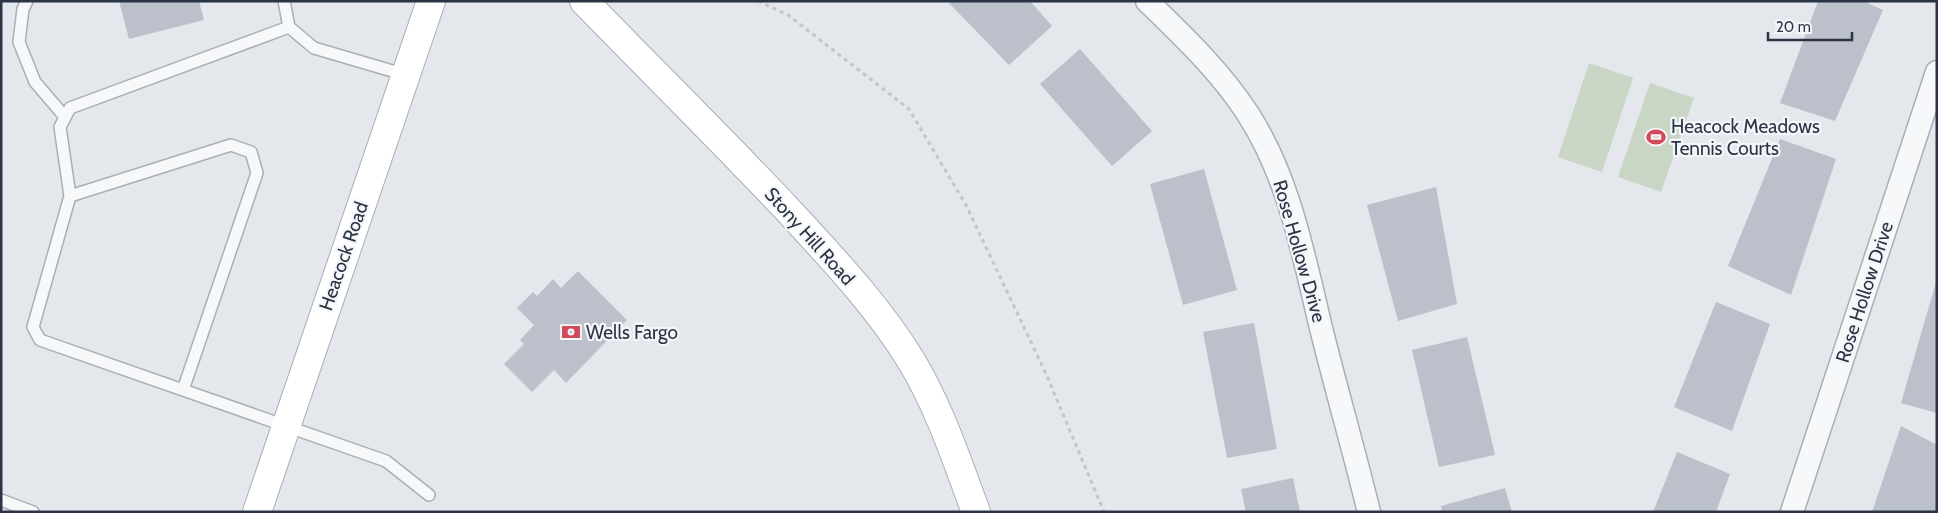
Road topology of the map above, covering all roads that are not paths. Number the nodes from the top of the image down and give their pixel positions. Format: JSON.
{"nodes":[{"id":1,"x":27,"y":1,"type":"edge"},
{"id":2,"x":284,"y":1,"type":"edge"},
{"id":3,"x":431,"y":1,"type":"edge"},
{"id":4,"x":584,"y":1,"type":"edge"},
{"id":5,"x":1147,"y":1,"type":"edge"},
{"id":6,"x":289,"y":27,"type":"junction"},
{"id":7,"x":1937,"y":72,"type":"edge"},
{"id":8,"x":406,"y":75,"type":"junction"},
{"id":9,"x":65,"y":117,"type":"junction"},
{"id":10,"x":70,"y":196,"type":"junction"},
{"id":11,"x":183,"y":390,"type":"junction"},
{"id":12,"x":286,"y":426,"type":"junction"},
{"id":13,"x":430,"y":495,"type":"dead end"},
{"id":14,"x":1,"y":500,"type":"edge"},
{"id":15,"x":32,"y":512,"type":"edge"},
{"id":16,"x":257,"y":512,"type":"edge"},
{"id":17,"x":976,"y":512,"type":"edge"},
{"id":18,"x":1369,"y":512,"type":"edge"},
{"id":19,"x":1792,"y":512,"type":"edge"}],
"edges":[{"from":1,"to":9,"type":"lane"},
{"from":2,"to":6,"type":"lane"},
{"from":3,"to":8,"type":"street","name":"Heacock Road"},
{"from":4,"to":17,"type":"street","name":"Stony Hill Road"},
{"from":5,"to":18,"type":"street","name":"Rose Hollow Drive"},
{"from":6,"to":8,"type":"lane"},
{"from":6,"to":9,"type":"lane"},
{"from":7,"to":19,"type":"street","name":"Rose Hollow Drive"},
{"from":8,"to":12,"type":"street","name":"Heacock Road"},
{"from":9,"to":10,"type":"lane"},
{"from":10,"to":11,"type":"lane"},
{"from":10,"to":11,"type":"lane"},
{"from":11,"to":12,"type":"lane"},
{"from":12,"to":13,"type":"lane"},
{"from":12,"to":16,"type":"street","name":"Heacock Road"},
{"from":14,"to":15,"type":"lane"}]}
